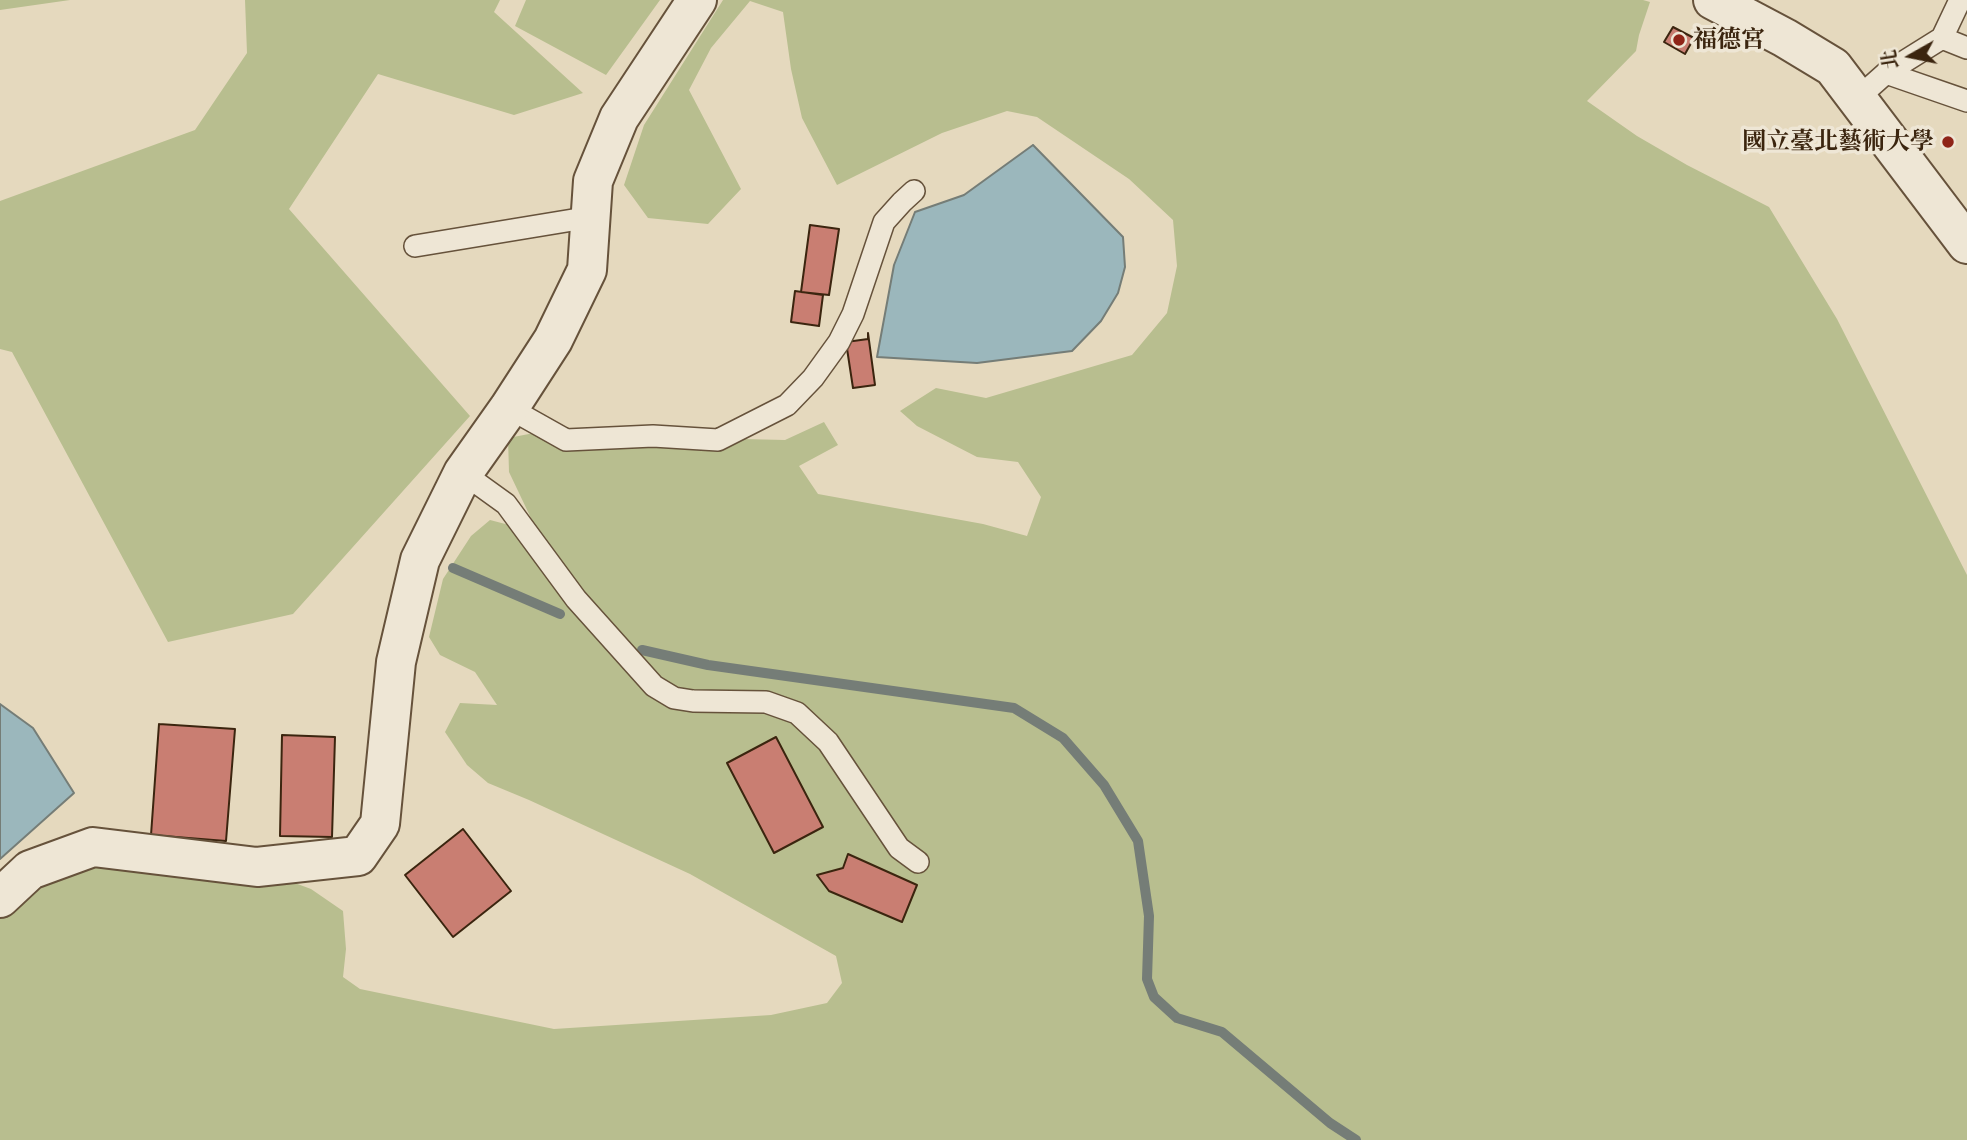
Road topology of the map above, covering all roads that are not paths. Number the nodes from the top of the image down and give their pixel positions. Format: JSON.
{"nodes":[{"id":1,"x":697,"y":0,"type":"edge"},
{"id":2,"x":1713,"y":0,"type":"edge"},
{"id":3,"x":1960,"y":0,"type":"edge"},
{"id":4,"x":1942,"y":38,"type":"junction"},
{"id":5,"x":1967,"y":48,"type":"edge"},
{"id":6,"x":1886,"y":73,"type":"junction"},
{"id":7,"x":1859,"y":100,"type":"junction"},
{"id":8,"x":1967,"y":101,"type":"edge"},
{"id":9,"x":914,"y":191,"type":"dead end"},
{"id":10,"x":591,"y":216,"type":"junction"},
{"id":11,"x":1967,"y":244,"type":"edge"},
{"id":12,"x":415,"y":246,"type":"dead end"},
{"id":13,"x":509,"y":408,"type":"junction"},
{"id":14,"x":463,"y":473,"type":"junction"},
{"id":15,"x":918,"y":862,"type":"dead end"},
{"id":16,"x":0,"y":898,"type":"edge"}],
"edges":[{"from":1,"to":10,"type":"street"},
{"from":2,"to":7,"type":"street"},
{"from":3,"to":4,"type":"lane"},
{"from":4,"to":5,"type":"lane"},
{"from":4,"to":6,"type":"lane"},
{"from":6,"to":7,"type":"lane"},
{"from":6,"to":8,"type":"lane"},
{"from":7,"to":11,"type":"street"},
{"from":9,"to":13,"type":"lane"},
{"from":10,"to":12,"type":"lane"},
{"from":10,"to":13,"type":"street"},
{"from":13,"to":14,"type":"street"},
{"from":14,"to":15,"type":"lane"},
{"from":14,"to":16,"type":"street"}]}
